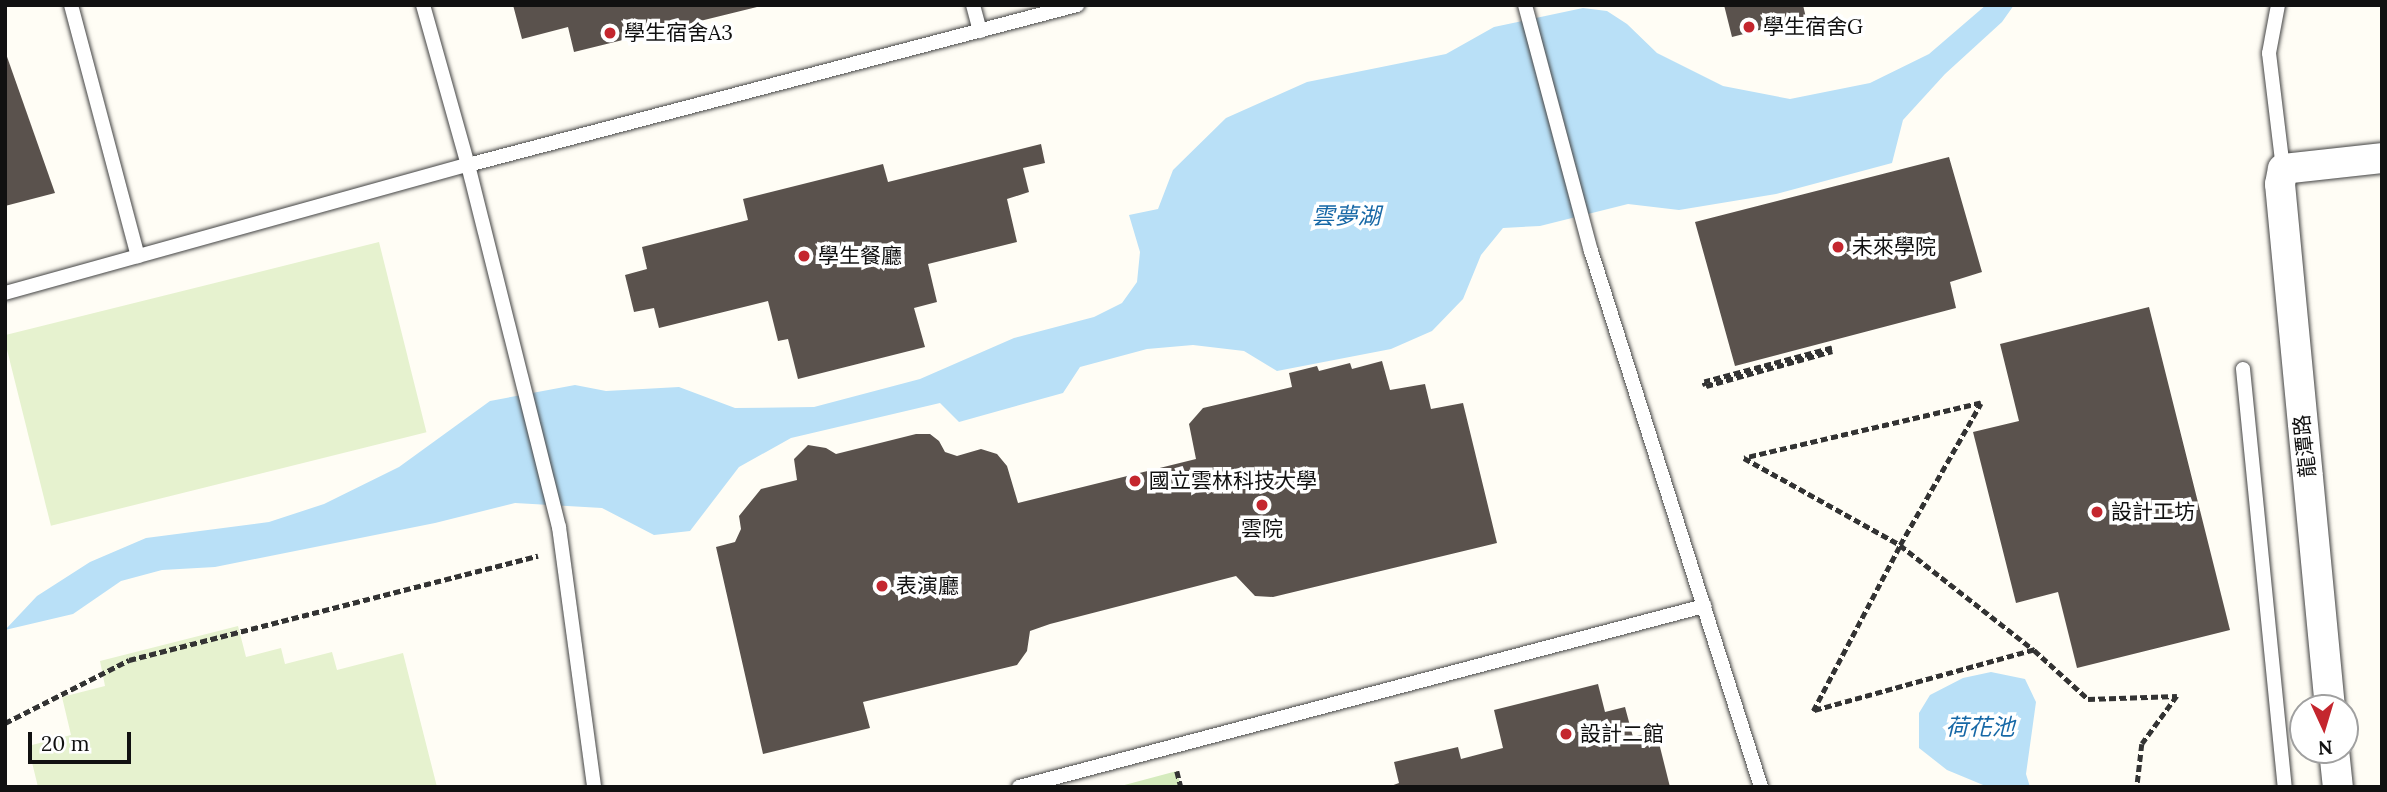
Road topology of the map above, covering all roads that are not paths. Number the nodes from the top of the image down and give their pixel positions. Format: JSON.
{"nodes":[{"id":1,"x":71,"y":5,"type":"edge"},
{"id":2,"x":423,"y":5,"type":"edge"},
{"id":3,"x":973,"y":5,"type":"edge"},
{"id":4,"x":1077,"y":5,"type":"edge"},
{"id":5,"x":2278,"y":5,"type":"edge"},
{"id":6,"x":1525,"y":8,"type":"edge"},
{"id":7,"x":980,"y":31,"type":"junction"},
{"id":8,"x":2382,"y":159,"type":"edge"},
{"id":9,"x":468,"y":165,"type":"junction"},
{"id":10,"x":2282,"y":176,"type":"junction"},
{"id":11,"x":138,"y":256,"type":"junction"},
{"id":12,"x":5,"y":293,"type":"edge"},
{"id":13,"x":2243,"y":369,"type":"dead end"},
{"id":14,"x":1704,"y":606,"type":"junction"},
{"id":15,"x":2329,"y":694,"type":"edge"},
{"id":16,"x":2336,"y":764,"type":"edge"},
{"id":17,"x":594,"y":787,"type":"edge"},
{"id":18,"x":1019,"y":787,"type":"edge"},
{"id":19,"x":1761,"y":787,"type":"edge"},
{"id":20,"x":2284,"y":787,"type":"edge"},
{"id":21,"x":2338,"y":787,"type":"edge"}],
"edges":[{"from":1,"to":11,"type":"lane"},
{"from":2,"to":9,"type":"lane"},
{"from":3,"to":7,"type":"lane"},
{"from":4,"to":7,"type":"lane"},
{"from":5,"to":10,"type":"lane"},
{"from":6,"to":14,"type":"lane"},
{"from":7,"to":9,"type":"lane"},
{"from":8,"to":10,"type":"street"},
{"from":9,"to":11,"type":"lane"},
{"from":9,"to":17,"type":"lane"},
{"from":10,"to":15,"type":"street","name":"龍潭路"},
{"from":11,"to":12,"type":"lane"},
{"from":13,"to":20,"type":"lane"},
{"from":14,"to":18,"type":"lane"},
{"from":14,"to":19,"type":"lane"},
{"from":16,"to":21,"type":"street"}]}
